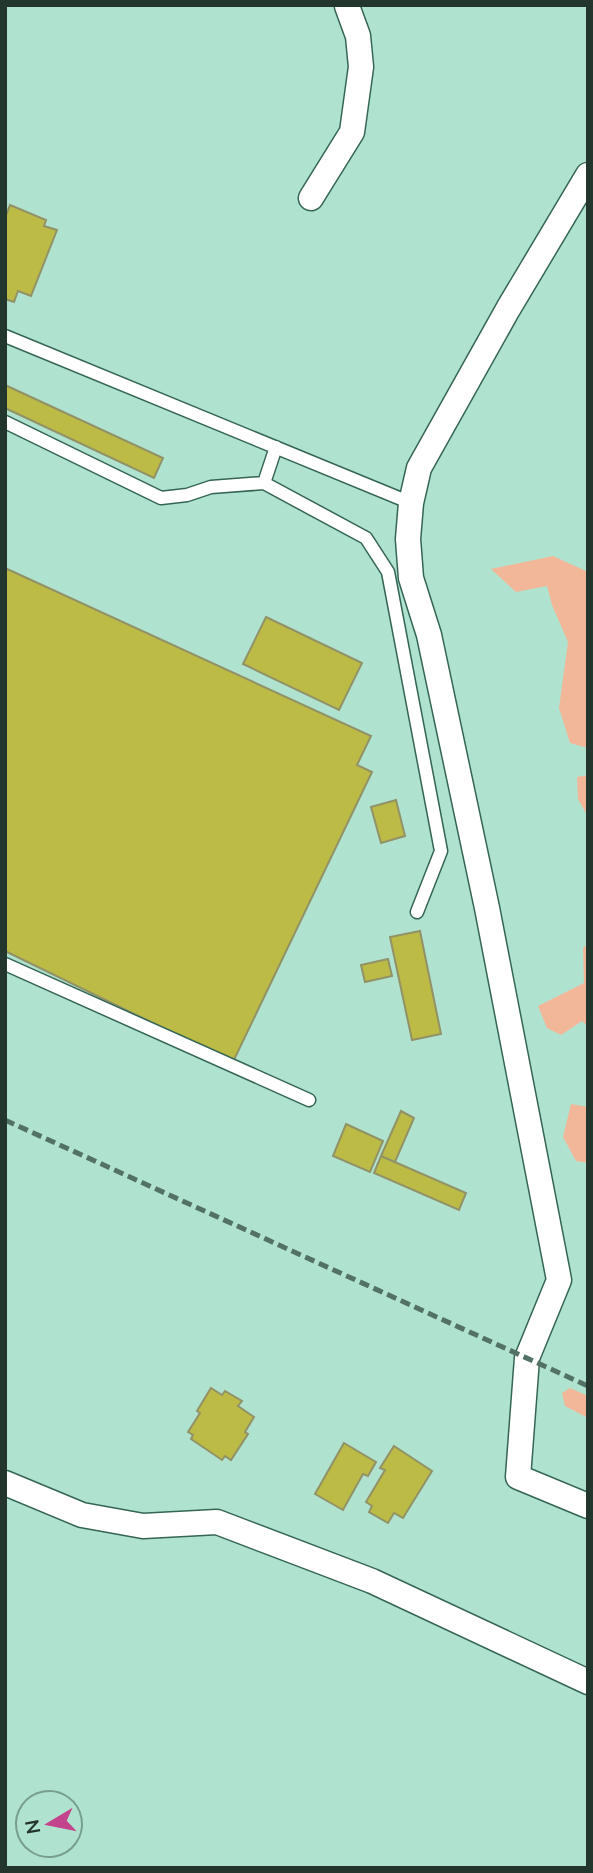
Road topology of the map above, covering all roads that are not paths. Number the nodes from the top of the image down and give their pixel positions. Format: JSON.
{"nodes":[{"id":1,"x":347,"y":6,"type":"edge"},
{"id":2,"x":588,"y":175,"type":"edge"},
{"id":3,"x":311,"y":198,"type":"dead end"},
{"id":4,"x":5,"y":336,"type":"edge"},
{"id":5,"x":5,"y":422,"type":"edge"},
{"id":6,"x":276,"y":447,"type":"junction"},
{"id":7,"x":264,"y":483,"type":"junction"},
{"id":8,"x":411,"y":503,"type":"junction"},
{"id":9,"x":416,"y":912,"type":"dead end"},
{"id":10,"x":5,"y":964,"type":"edge"},
{"id":11,"x":309,"y":1100,"type":"dead end"},
{"id":12,"x":5,"y":1483,"type":"edge"},
{"id":13,"x":588,"y":1506,"type":"edge"},
{"id":14,"x":588,"y":1682,"type":"edge"}],
"edges":[{"from":1,"to":3,"type":"street"},
{"from":2,"to":8,"type":"street"},
{"from":4,"to":6,"type":"lane"},
{"from":5,"to":7,"type":"lane"},
{"from":6,"to":7,"type":"lane"},
{"from":6,"to":8,"type":"lane"},
{"from":7,"to":9,"type":"lane"},
{"from":8,"to":13,"type":"street"},
{"from":10,"to":11,"type":"lane"},
{"from":12,"to":14,"type":"street"}]}
